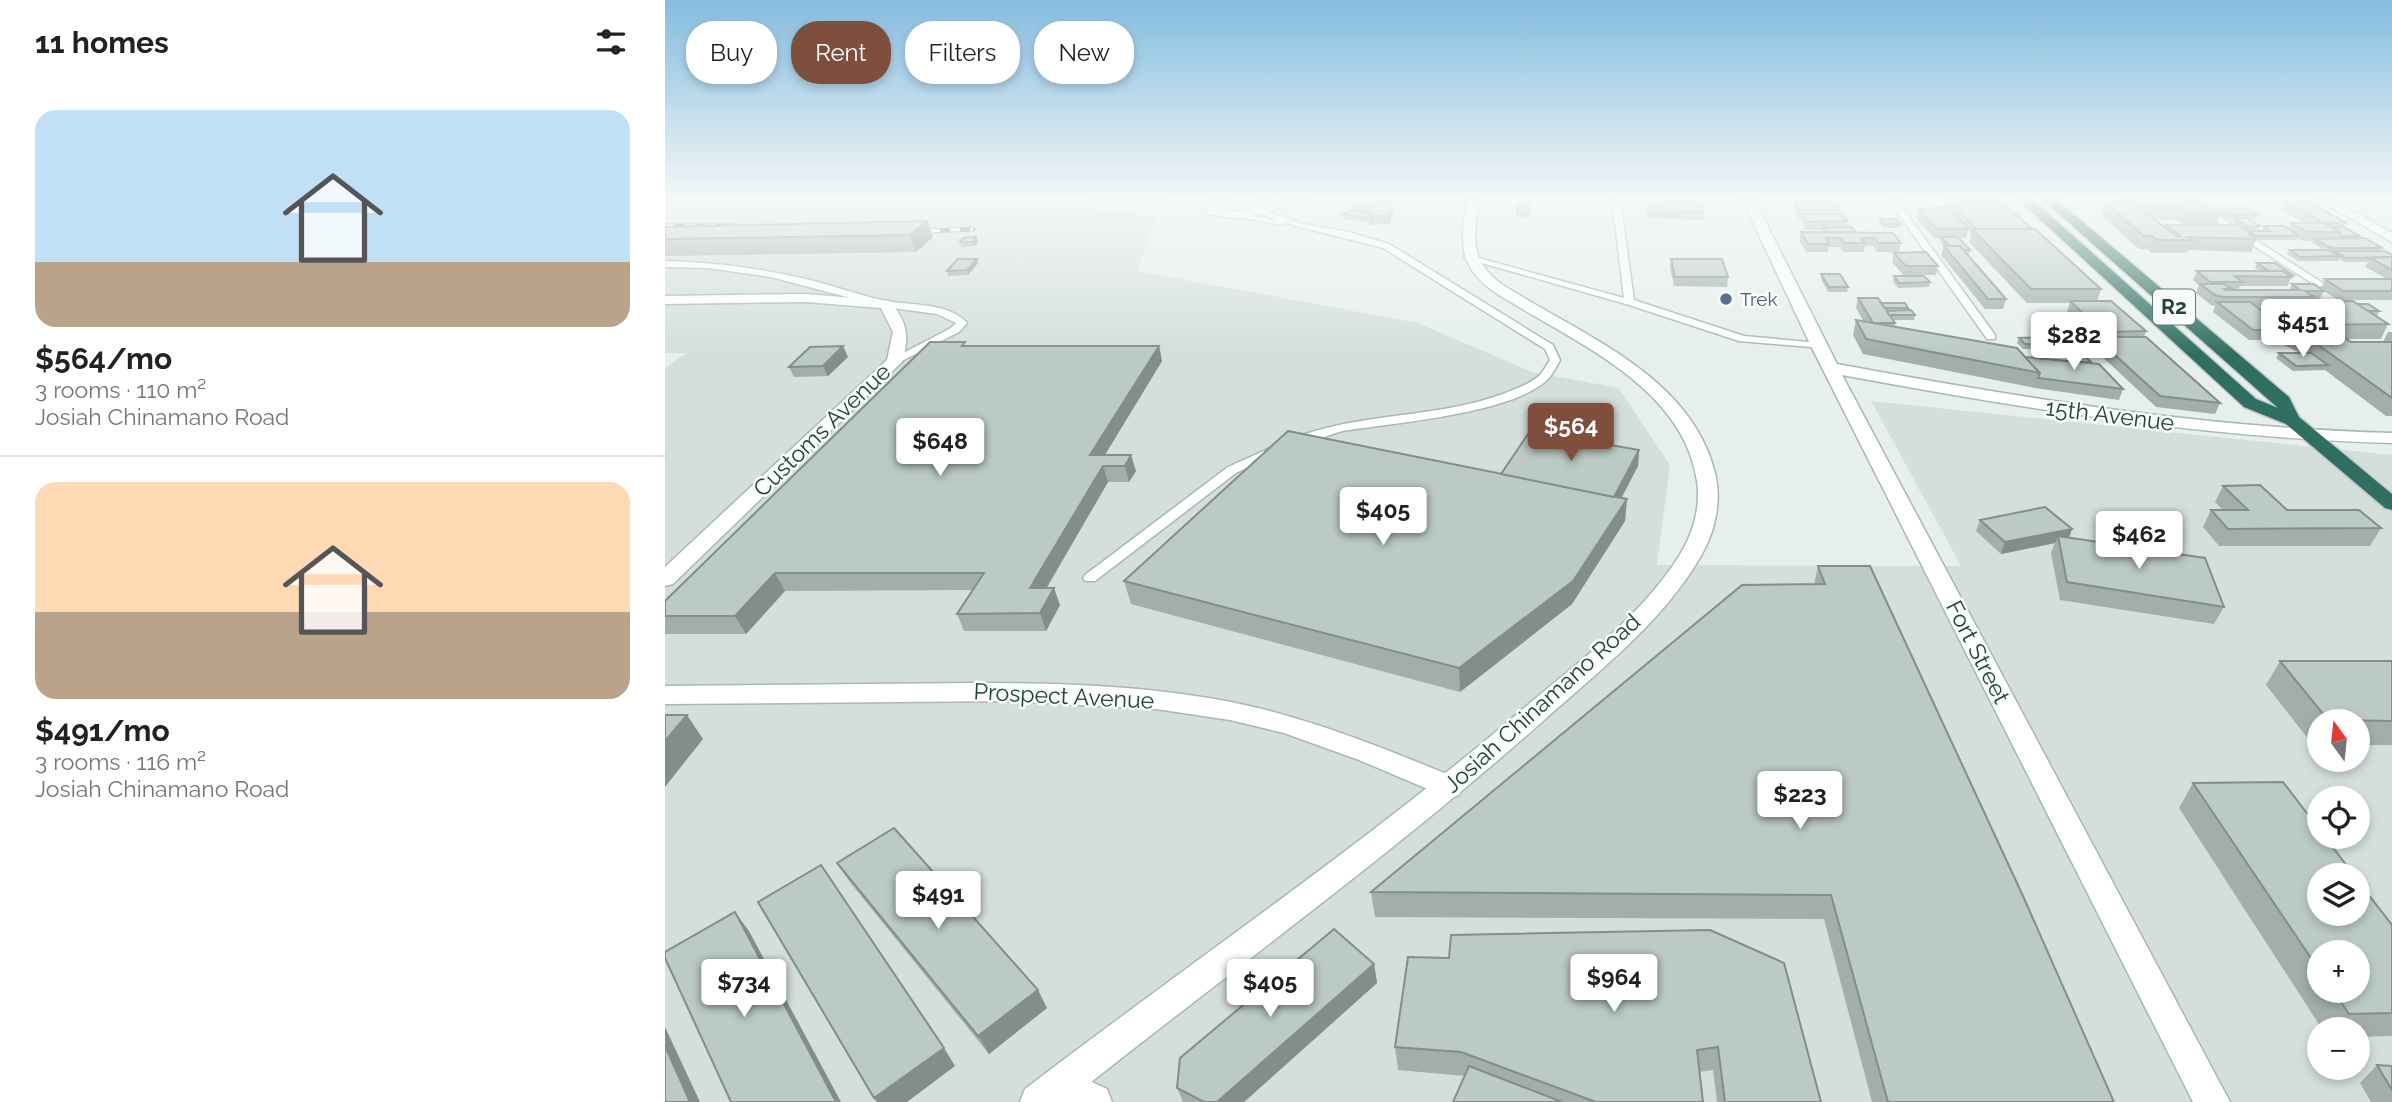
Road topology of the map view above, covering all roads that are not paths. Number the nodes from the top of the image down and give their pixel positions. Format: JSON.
{"nodes":[{"id":1,"x":1391,"y":250,"type":"edge"},
{"id":2,"x":1469,"y":250,"type":"edge"},
{"id":3,"x":1622,"y":250,"type":"edge"},
{"id":4,"x":1773,"y":250,"type":"edge"},
{"id":5,"x":1928,"y":250,"type":"edge"},
{"id":6,"x":2082,"y":250,"type":"edge"},
{"id":7,"x":2108,"y":250,"type":"edge"},
{"id":8,"x":2266,"y":250,"type":"edge"},
{"id":9,"x":1468,"y":258,"type":"junction"},
{"id":10,"x":665,"y":264,"type":"edge"},
{"id":11,"x":2321,"y":285,"type":"edge"},
{"id":12,"x":665,"y":300,"type":"edge"},
{"id":13,"x":1629,"y":302,"type":"junction"},
{"id":14,"x":885,"y":304,"type":"junction"},
{"id":15,"x":1991,"y":337,"type":"dead end"},
{"id":16,"x":1819,"y":346,"type":"junction"},
{"id":17,"x":894,"y":362,"type":"junction"},
{"id":18,"x":1831,"y":368,"type":"junction"},
{"id":19,"x":2292,"y":420,"type":"junction"},
{"id":20,"x":2314,"y":438,"type":"junction"},
{"id":21,"x":2392,"y":438,"type":"edge"},
{"id":22,"x":2392,"y":504,"type":"edge"},
{"id":23,"x":1090,"y":578,"type":"dead end"},
{"id":24,"x":665,"y":579,"type":"edge"},
{"id":25,"x":665,"y":695,"type":"edge"},
{"id":26,"x":1449,"y":787,"type":"junction"},
{"id":27,"x":1049,"y":1093,"type":"edge"},
{"id":28,"x":1094,"y":1102,"type":"edge"},
{"id":29,"x":2212,"y":1102,"type":"edge"}],
"edges":[{"from":1,"to":23,"type":"lane"},
{"from":2,"to":9,"type":"street"},
{"from":3,"to":13,"type":"lane"},
{"from":4,"to":16,"type":"street","name":"Fort Street"},
{"from":5,"to":15,"type":"lane"},
{"from":6,"to":19,"type":"highway","number":"R2"},
{"from":7,"to":19,"type":"highway","number":"R2"},
{"from":8,"to":11,"type":"lane"},
{"from":9,"to":13,"type":"lane"},
{"from":9,"to":26,"type":"street","name":"Josiah Chinamano Road"},
{"from":10,"to":14,"type":"lane"},
{"from":12,"to":14,"type":"street"},
{"from":13,"to":16,"type":"lane"},
{"from":14,"to":17,"type":"street","name":"Customs Avenue"},
{"from":14,"to":17,"type":"lane"},
{"from":16,"to":18,"type":"street","name":"Fort Street"},
{"from":17,"to":24,"type":"street","name":"Customs Avenue"},
{"from":18,"to":20,"type":"street","name":"15th Avenue"},
{"from":18,"to":29,"type":"street","name":"Fort Street"},
{"from":19,"to":20,"type":"highway","number":"R2"},
{"from":20,"to":21,"type":"street","name":"15th Avenue"},
{"from":20,"to":22,"type":"highway","number":"R2"},
{"from":25,"to":26,"type":"street","name":"Prospect Avenue"},
{"from":26,"to":27,"type":"street","name":"Josiah Chinamano Road"},
{"from":27,"to":28,"type":"street"}]}
